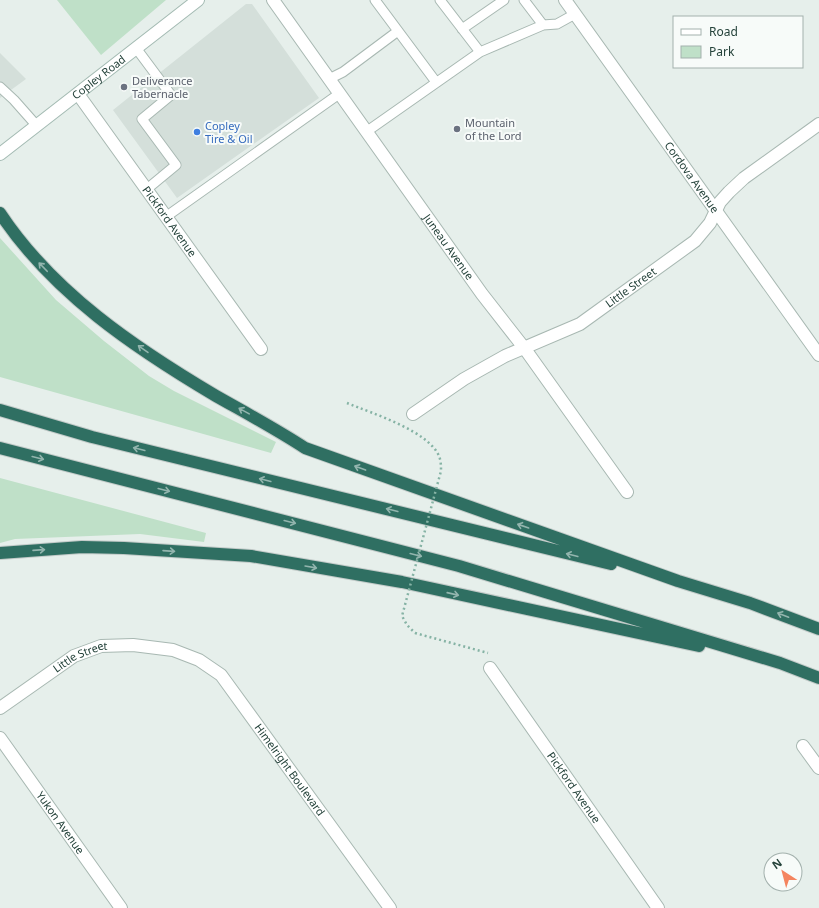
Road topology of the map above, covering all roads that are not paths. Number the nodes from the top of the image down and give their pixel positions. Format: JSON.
{"nodes":[{"id":1,"x":198,"y":0,"type":"edge"},
{"id":2,"x":273,"y":0,"type":"edge"},
{"id":3,"x":375,"y":0,"type":"edge"},
{"id":4,"x":440,"y":0,"type":"edge"},
{"id":5,"x":504,"y":0,"type":"edge"},
{"id":6,"x":524,"y":0,"type":"edge"},
{"id":7,"x":565,"y":0,"type":"edge"},
{"id":8,"x":575,"y":14,"type":"junction"},
{"id":9,"x":543,"y":25,"type":"junction"},
{"id":10,"x":462,"y":29,"type":"junction"},
{"id":11,"x":398,"y":31,"type":"junction"},
{"id":12,"x":136,"y":48,"type":"junction"},
{"id":13,"x":480,"y":52,"type":"junction"},
{"id":14,"x":329,"y":79,"type":"junction"},
{"id":15,"x":436,"y":82,"type":"junction"},
{"id":16,"x":0,"y":87,"type":"edge"},
{"id":17,"x":78,"y":94,"type":"junction"},
{"id":18,"x":339,"y":94,"type":"junction"},
{"id":19,"x":819,"y":124,"type":"edge"},
{"id":20,"x":36,"y":126,"type":"junction"},
{"id":21,"x":366,"y":132,"type":"junction"},
{"id":22,"x":0,"y":154,"type":"edge"},
{"id":23,"x":147,"y":189,"type":"junction"},
{"id":24,"x":716,"y":212,"type":"junction"},
{"id":25,"x":0,"y":213,"type":"edge"},
{"id":26,"x":166,"y":216,"type":"junction"},
{"id":27,"x":261,"y":349,"type":"dead end"},
{"id":28,"x":525,"y":349,"type":"junction"},
{"id":29,"x":819,"y":355,"type":"edge"},
{"id":30,"x":0,"y":410,"type":"edge"},
{"id":31,"x":413,"y":414,"type":"dead end"},
{"id":32,"x":0,"y":448,"type":"edge"},
{"id":33,"x":628,"y":492,"type":"dead end"},
{"id":34,"x":0,"y":553,"type":"edge"},
{"id":35,"x":678,"y":580,"type":"junction"},
{"id":36,"x":819,"y":629,"type":"edge"},
{"id":37,"x":173,"y":650,"type":"joint"},
{"id":38,"x":780,"y":663,"type":"junction"},
{"id":39,"x":490,"y":668,"type":"dead end"},
{"id":40,"x":819,"y":678,"type":"edge"},
{"id":41,"x":0,"y":708,"type":"edge"},
{"id":42,"x":0,"y":738,"type":"edge"},
{"id":43,"x":803,"y":746,"type":"dead end"},
{"id":44,"x":819,"y":768,"type":"edge"},
{"id":45,"x":121,"y":908,"type":"edge"},
{"id":46,"x":390,"y":908,"type":"edge"},
{"id":47,"x":658,"y":908,"type":"edge"}],
"edges":[{"from":1,"to":12,"type":"street","name":"Copley Road"},
{"from":2,"to":14,"type":"street","name":"Juneau Avenue"},
{"from":3,"to":11,"type":"lane"},
{"from":4,"to":10,"type":"lane"},
{"from":5,"to":10,"type":"lane"},
{"from":6,"to":9,"type":"lane"},
{"from":7,"to":8,"type":"street","name":"Cordova Avenue"},
{"from":8,"to":9,"type":"lane"},
{"from":8,"to":24,"type":"street","name":"Cordova Avenue"},
{"from":9,"to":13,"type":"lane"},
{"from":10,"to":13,"type":"lane"},
{"from":11,"to":14,"type":"lane"},
{"from":11,"to":15,"type":"lane"},
{"from":12,"to":17,"type":"street","name":"Copley Road"},
{"from":12,"to":23,"type":"lane"},
{"from":13,"to":15,"type":"lane"},
{"from":14,"to":18,"type":"street","name":"Juneau Avenue"},
{"from":15,"to":21,"type":"lane"},
{"from":16,"to":20,"type":"lane"},
{"from":17,"to":20,"type":"street","name":"Copley Road"},
{"from":17,"to":23,"type":"street","name":"Pickford Avenue"},
{"from":18,"to":21,"type":"street","name":"Juneau Avenue"},
{"from":18,"to":26,"type":"lane"},
{"from":19,"to":24,"type":"street","name":"Little Street"},
{"from":20,"to":22,"type":"street","name":"Copley Road"},
{"from":21,"to":28,"type":"street","name":"Juneau Avenue"},
{"from":23,"to":26,"type":"street","name":"Pickford Avenue"},
{"from":24,"to":28,"type":"street","name":"Little Street"},
{"from":24,"to":29,"type":"street","name":"Cordova Avenue"},
{"from":35,"to":25,"type":"highway","one_way":true},
{"from":26,"to":27,"type":"street","name":"Pickford Avenue"},
{"from":28,"to":31,"type":"street","name":"Little Street"},
{"from":28,"to":33,"type":"street","name":"Juneau Avenue"},
{"from":35,"to":30,"type":"highway","one_way":true},
{"from":32,"to":38,"type":"highway","one_way":true},
{"from":34,"to":38,"type":"highway","one_way":true},
{"from":36,"to":35,"type":"highway","one_way":true},
{"from":37,"to":41,"type":"street","name":"Little Street"},
{"from":37,"to":46,"type":"street","name":"Himelright Boulevard"},
{"from":38,"to":40,"type":"highway"},
{"from":39,"to":47,"type":"street","name":"Pickford Avenue"},
{"from":42,"to":45,"type":"street","name":"Yukon Avenue"},
{"from":43,"to":44,"type":"street"}]}
